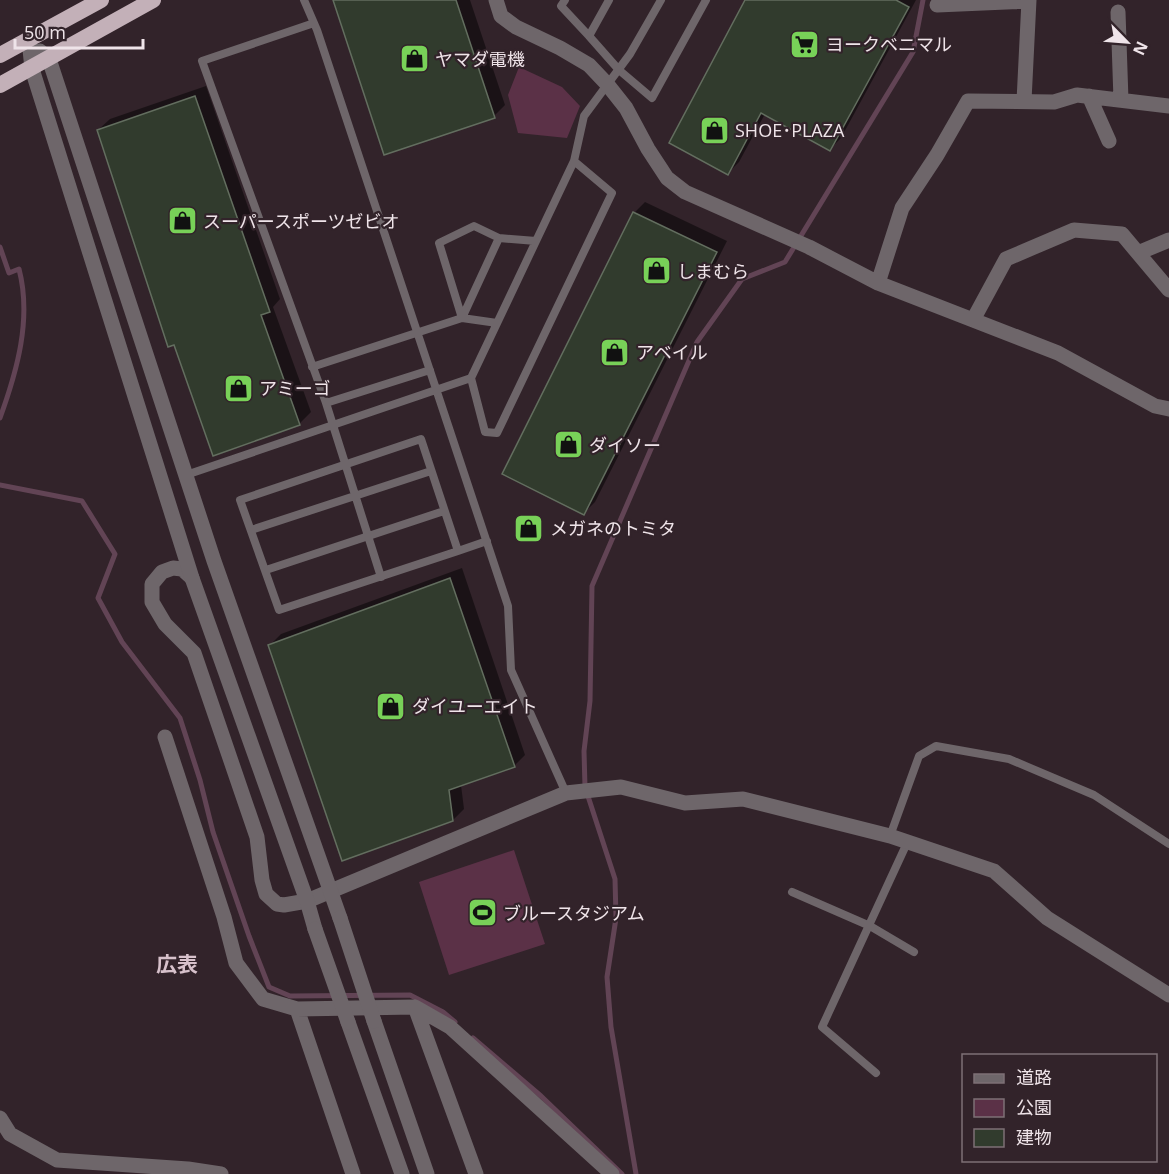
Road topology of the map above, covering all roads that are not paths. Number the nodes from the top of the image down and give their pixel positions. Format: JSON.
{"nodes":[{"id":1,"x":101,"y":0,"type":"edge"},
{"id":2,"x":153,"y":0,"type":"edge"},
{"id":3,"x":304,"y":0,"type":"edge"},
{"id":4,"x":496,"y":0,"type":"edge"},
{"id":5,"x":565,"y":0,"type":"edge"},
{"id":6,"x":609,"y":0,"type":"edge"},
{"id":7,"x":661,"y":0,"type":"edge"},
{"id":8,"x":706,"y":0,"type":"edge"},
{"id":9,"x":1029,"y":1,"type":"edge"},
{"id":10,"x":979,"y":2,"type":"edge"},
{"id":11,"x":937,"y":5,"type":"dead end"},
{"id":12,"x":1118,"y":12,"type":"dead end"},
{"id":13,"x":314,"y":23,"type":"junction"},
{"id":14,"x":589,"y":36,"type":"junction"},
{"id":15,"x":29,"y":40,"type":"junction"},
{"id":16,"x":0,"y":55,"type":"edge"},
{"id":17,"x":49,"y":59,"type":"junction"},
{"id":18,"x":32,"y":69,"type":"junction"},
{"id":19,"x":619,"y":70,"type":"junction"},
{"id":20,"x":607,"y":84,"type":"junction"},
{"id":21,"x":0,"y":85,"type":"edge"},
{"id":22,"x":1089,"y":96,"type":"junction"},
{"id":23,"x":1121,"y":100,"type":"junction"},
{"id":24,"x":1024,"y":101,"type":"junction"},
{"id":25,"x":1169,"y":106,"type":"edge"},
{"id":26,"x":1109,"y":141,"type":"dead end"},
{"id":27,"x":574,"y":161,"type":"junction"},
{"id":28,"x":499,"y":238,"type":"junction"},
{"id":29,"x":1169,"y":240,"type":"edge"},
{"id":30,"x":536,"y":241,"type":"junction"},
{"id":31,"x":1138,"y":253,"type":"junction"},
{"id":32,"x":878,"y":282,"type":"junction"},
{"id":33,"x":1169,"y":290,"type":"edge"},
{"id":34,"x":462,"y":318,"type":"junction"},
{"id":35,"x":973,"y":320,"type":"junction"},
{"id":36,"x":497,"y":322,"type":"junction"},
{"id":37,"x":418,"y":333,"type":"junction"},
{"id":38,"x":312,"y":367,"type":"junction"},
{"id":39,"x":430,"y":370,"type":"junction"},
{"id":40,"x":471,"y":378,"type":"junction"},
{"id":41,"x":436,"y":390,"type":"junction"},
{"id":42,"x":326,"y":404,"type":"junction"},
{"id":43,"x":1169,"y":409,"type":"edge"},
{"id":44,"x":333,"y":425,"type":"junction"},
{"id":45,"x":345,"y":464,"type":"junction"},
{"id":46,"x":431,"y":471,"type":"junction"},
{"id":47,"x":185,"y":475,"type":"junction"},
{"id":48,"x":355,"y":495,"type":"junction"},
{"id":49,"x":444,"y":511,"type":"junction"},
{"id":50,"x":251,"y":530,"type":"junction"},
{"id":51,"x":368,"y":536,"type":"junction"},
{"id":52,"x":487,"y":542,"type":"junction"},
{"id":53,"x":458,"y":551,"type":"junction"},
{"id":54,"x":266,"y":570,"type":"junction"},
{"id":55,"x":381,"y":577,"type":"junction"},
{"id":56,"x":192,"y":578,"type":"junction"},
{"id":57,"x":165,"y":737,"type":"dead end"},
{"id":58,"x":566,"y":793,"type":"junction"},
{"id":59,"x":890,"y":836,"type":"junction"},
{"id":60,"x":907,"y":843,"type":"junction"},
{"id":61,"x":1169,"y":844,"type":"edge"},
{"id":62,"x":332,"y":891,"type":"junction"},
{"id":63,"x":792,"y":892,"type":"dead end"},
{"id":64,"x":307,"y":901,"type":"junction"},
{"id":65,"x":870,"y":926,"type":"junction"},
{"id":66,"x":914,"y":952,"type":"dead end"},
{"id":67,"x":1168,"y":991,"type":"edge"},
{"id":68,"x":415,"y":1007,"type":"junction"},
{"id":69,"x":297,"y":1008,"type":"junction"},
{"id":70,"x":876,"y":1073,"type":"dead end"},
{"id":71,"x":0,"y":1118,"type":"edge"},
{"id":72,"x":220,"y":1174,"type":"edge"},
{"id":73,"x":353,"y":1174,"type":"edge"},
{"id":74,"x":402,"y":1174,"type":"edge"},
{"id":75,"x":427,"y":1174,"type":"edge"},
{"id":76,"x":476,"y":1174,"type":"edge"},
{"id":77,"x":612,"y":1174,"type":"edge"}],
"edges":[{"from":1,"to":15,"type":"highway"},
{"from":2,"to":17,"type":"highway"},
{"from":3,"to":13,"type":"lane"},
{"from":4,"to":20,"type":"street"},
{"from":5,"to":14,"type":"lane"},
{"from":6,"to":14,"type":"lane"},
{"from":7,"to":19,"type":"lane"},
{"from":8,"to":19,"type":"lane"},
{"from":9,"to":10,"type":"street"},
{"from":9,"to":24,"type":"street"},
{"from":10,"to":11,"type":"street"},
{"from":12,"to":23,"type":"street"},
{"from":13,"to":37,"type":"lane"},
{"from":13,"to":38,"type":"lane"},
{"from":14,"to":19,"type":"lane"},
{"from":15,"to":16,"type":"highway"},
{"from":15,"to":17,"type":"street"},
{"from":15,"to":18,"type":"street"},
{"from":17,"to":18,"type":"highway"},
{"from":17,"to":47,"type":"street"},
{"from":18,"to":21,"type":"highway"},
{"from":18,"to":56,"type":"street"},
{"from":19,"to":20,"type":"lane"},
{"from":20,"to":27,"type":"lane"},
{"from":20,"to":32,"type":"street"},
{"from":22,"to":23,"type":"street"},
{"from":22,"to":24,"type":"street"},
{"from":22,"to":26,"type":"street"},
{"from":23,"to":25,"type":"street"},
{"from":24,"to":32,"type":"street"},
{"from":27,"to":30,"type":"lane"},
{"from":27,"to":40,"type":"lane"},
{"from":28,"to":30,"type":"lane"},
{"from":28,"to":34,"type":"lane"},
{"from":28,"to":34,"type":"lane"},
{"from":29,"to":31,"type":"street"},
{"from":30,"to":36,"type":"lane"},
{"from":31,"to":33,"type":"street"},
{"from":31,"to":35,"type":"street"},
{"from":32,"to":35,"type":"street"},
{"from":34,"to":36,"type":"lane"},
{"from":34,"to":37,"type":"lane"},
{"from":35,"to":43,"type":"street"},
{"from":36,"to":40,"type":"lane"},
{"from":37,"to":38,"type":"lane"},
{"from":37,"to":39,"type":"lane"},
{"from":38,"to":42,"type":"lane"},
{"from":39,"to":41,"type":"lane"},
{"from":39,"to":42,"type":"lane"},
{"from":40,"to":41,"type":"lane"},
{"from":41,"to":44,"type":"lane"},
{"from":41,"to":52,"type":"lane"},
{"from":42,"to":44,"type":"lane"},
{"from":44,"to":45,"type":"lane"},
{"from":44,"to":47,"type":"lane"},
{"from":45,"to":46,"type":"lane"},
{"from":45,"to":48,"type":"lane"},
{"from":45,"to":50,"type":"lane"},
{"from":46,"to":48,"type":"lane"},
{"from":46,"to":49,"type":"lane"},
{"from":47,"to":62,"type":"street"},
{"from":48,"to":50,"type":"lane"},
{"from":48,"to":51,"type":"lane"},
{"from":49,"to":51,"type":"lane"},
{"from":49,"to":53,"type":"lane"},
{"from":50,"to":54,"type":"lane"},
{"from":51,"to":54,"type":"lane"},
{"from":51,"to":55,"type":"lane"},
{"from":52,"to":53,"type":"lane"},
{"from":52,"to":58,"type":"lane"},
{"from":53,"to":55,"type":"lane"},
{"from":54,"to":55,"type":"lane"},
{"from":56,"to":64,"type":"street"},
{"from":56,"to":64,"type":"street"},
{"from":57,"to":69,"type":"street"},
{"from":58,"to":59,"type":"street"},
{"from":58,"to":62,"type":"street"},
{"from":59,"to":60,"type":"street"},
{"from":59,"to":61,"type":"lane"},
{"from":60,"to":65,"type":"lane"},
{"from":60,"to":67,"type":"street"},
{"from":62,"to":64,"type":"street"},
{"from":62,"to":75,"type":"street","bridge":true},
{"from":63,"to":65,"type":"lane"},
{"from":64,"to":74,"type":"street","bridge":true},
{"from":65,"to":66,"type":"lane"},
{"from":65,"to":70,"type":"lane"},
{"from":68,"to":69,"type":"street"},
{"from":68,"to":76,"type":"street"},
{"from":68,"to":77,"type":"street"},
{"from":69,"to":73,"type":"street"},
{"from":71,"to":72,"type":"street"}]}
